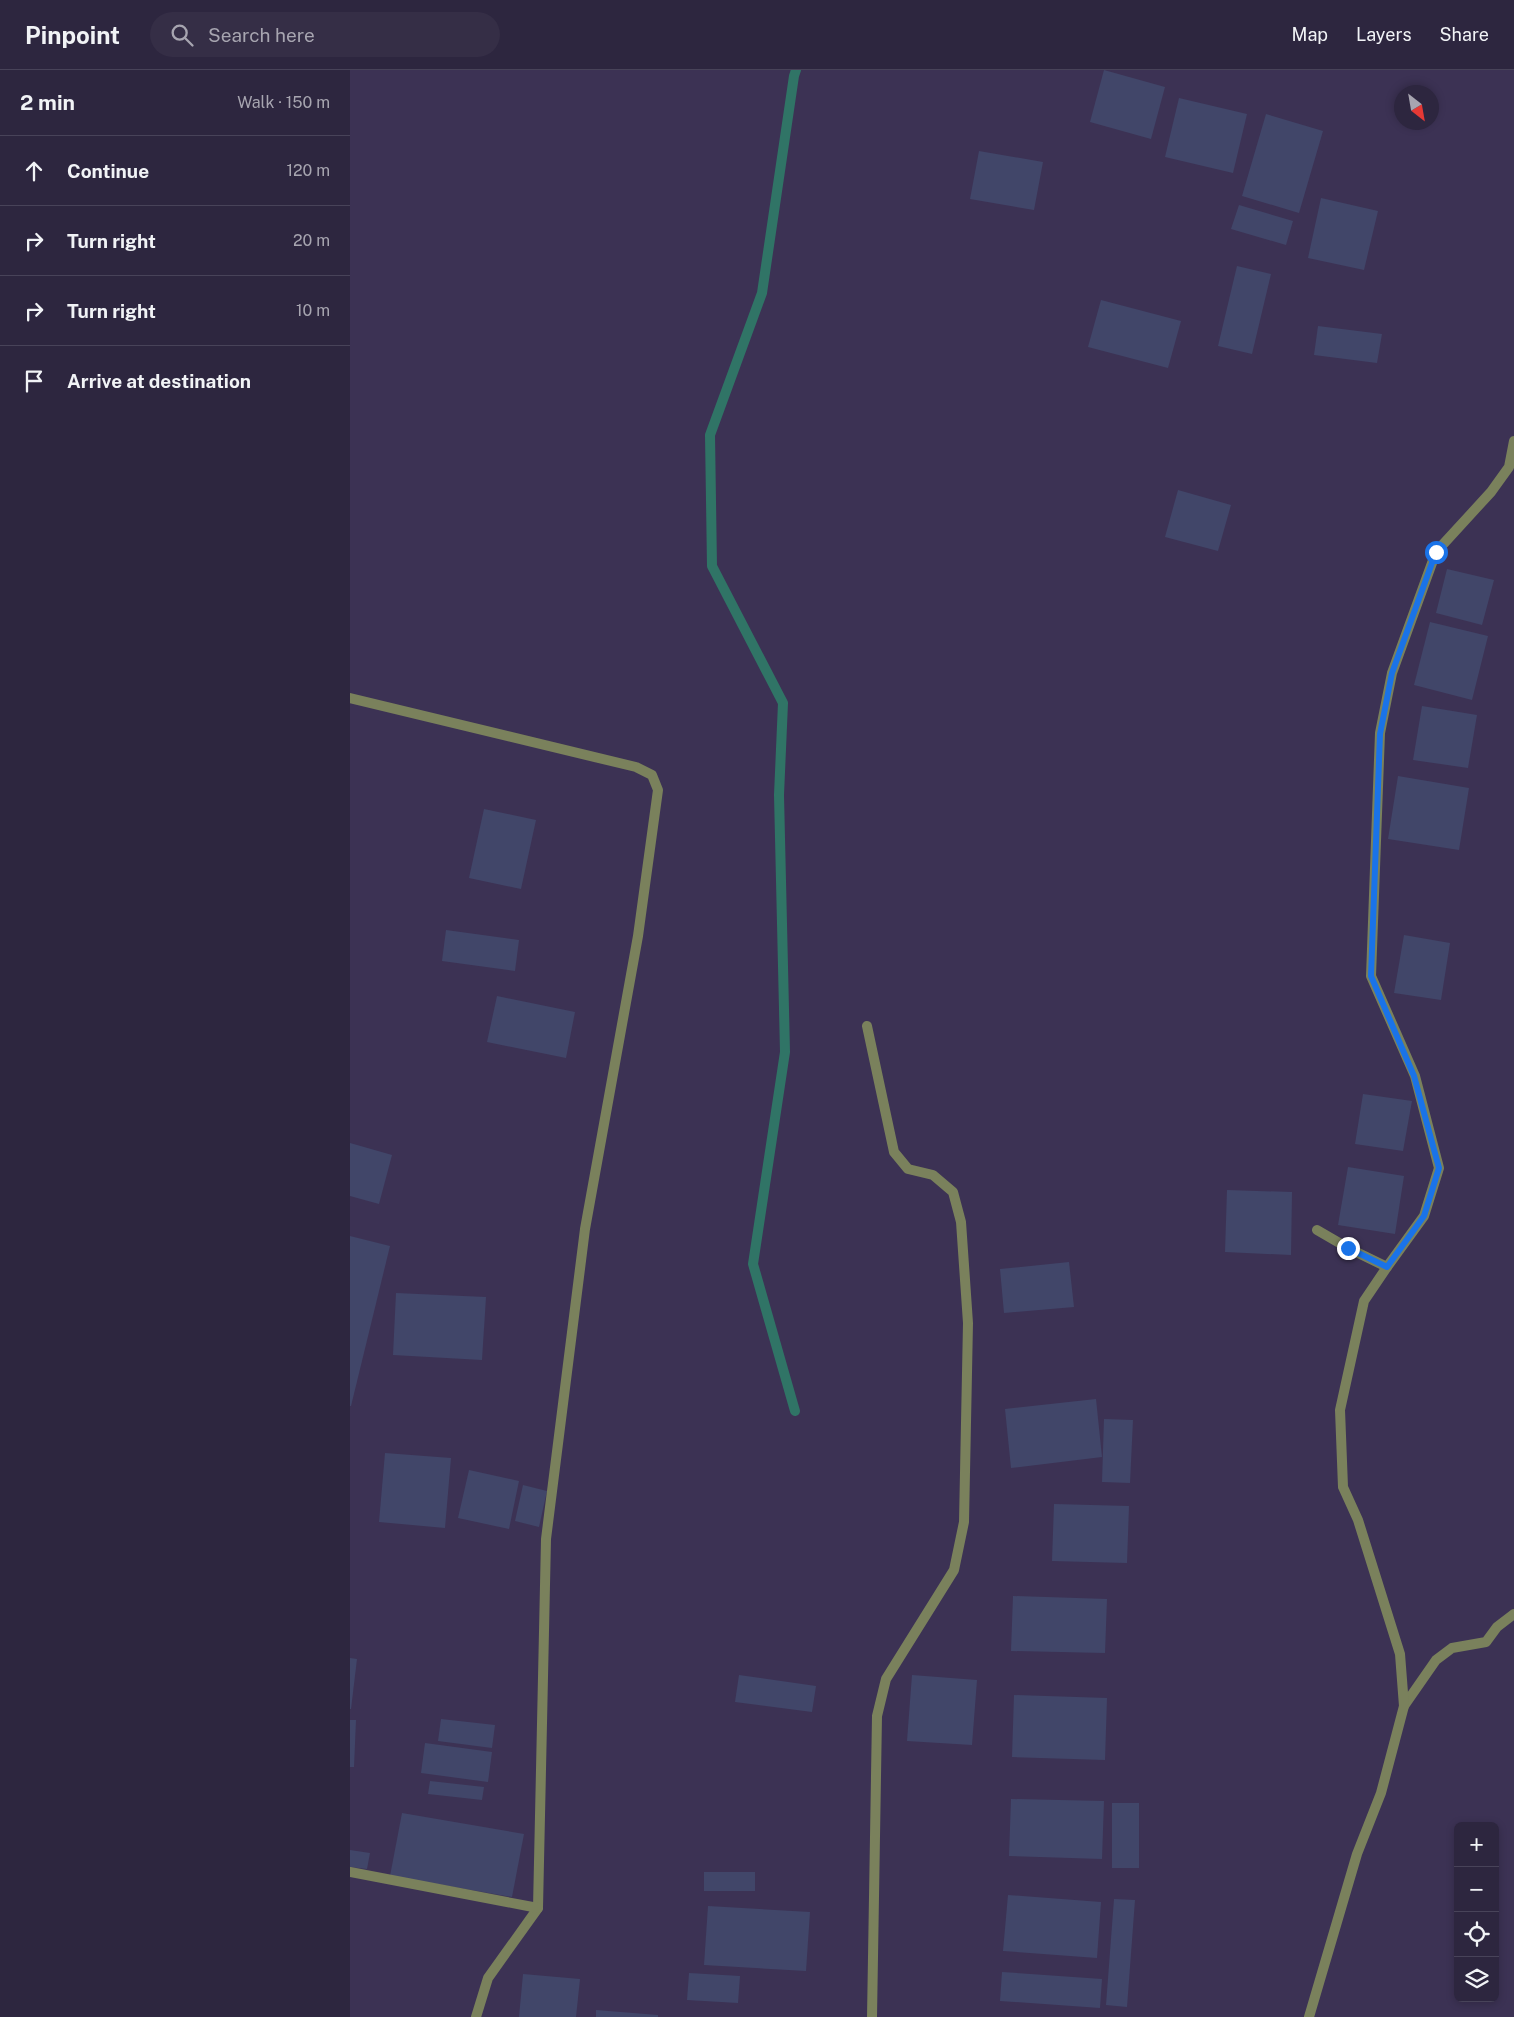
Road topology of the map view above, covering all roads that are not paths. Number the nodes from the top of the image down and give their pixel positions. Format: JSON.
{"nodes":[{"id":1,"x":1514,"y":441,"type":"edge"},
{"id":2,"x":350,"y":698,"type":"edge"},
{"id":3,"x":868,"y":1026,"type":"dead end"},
{"id":4,"x":1317,"y":1230,"type":"dead end"},
{"id":5,"x":1387,"y":1267,"type":"junction"},
{"id":6,"x":1514,"y":1614,"type":"edge"},
{"id":7,"x":1404,"y":1706,"type":"junction"},
{"id":8,"x":350,"y":1872,"type":"edge"},
{"id":9,"x":538,"y":1908,"type":"junction"},
{"id":10,"x":476,"y":2017,"type":"edge"},
{"id":11,"x":872,"y":2017,"type":"edge"},
{"id":12,"x":1309,"y":2017,"type":"edge"}],
"edges":[{"from":1,"to":5,"type":"street"},
{"from":2,"to":9,"type":"street"},
{"from":3,"to":11,"type":"street"},
{"from":4,"to":5,"type":"street"},
{"from":5,"to":7,"type":"street"},
{"from":6,"to":7,"type":"street"},
{"from":7,"to":12,"type":"street"},
{"from":8,"to":9,"type":"street"},
{"from":9,"to":10,"type":"street"}]}
